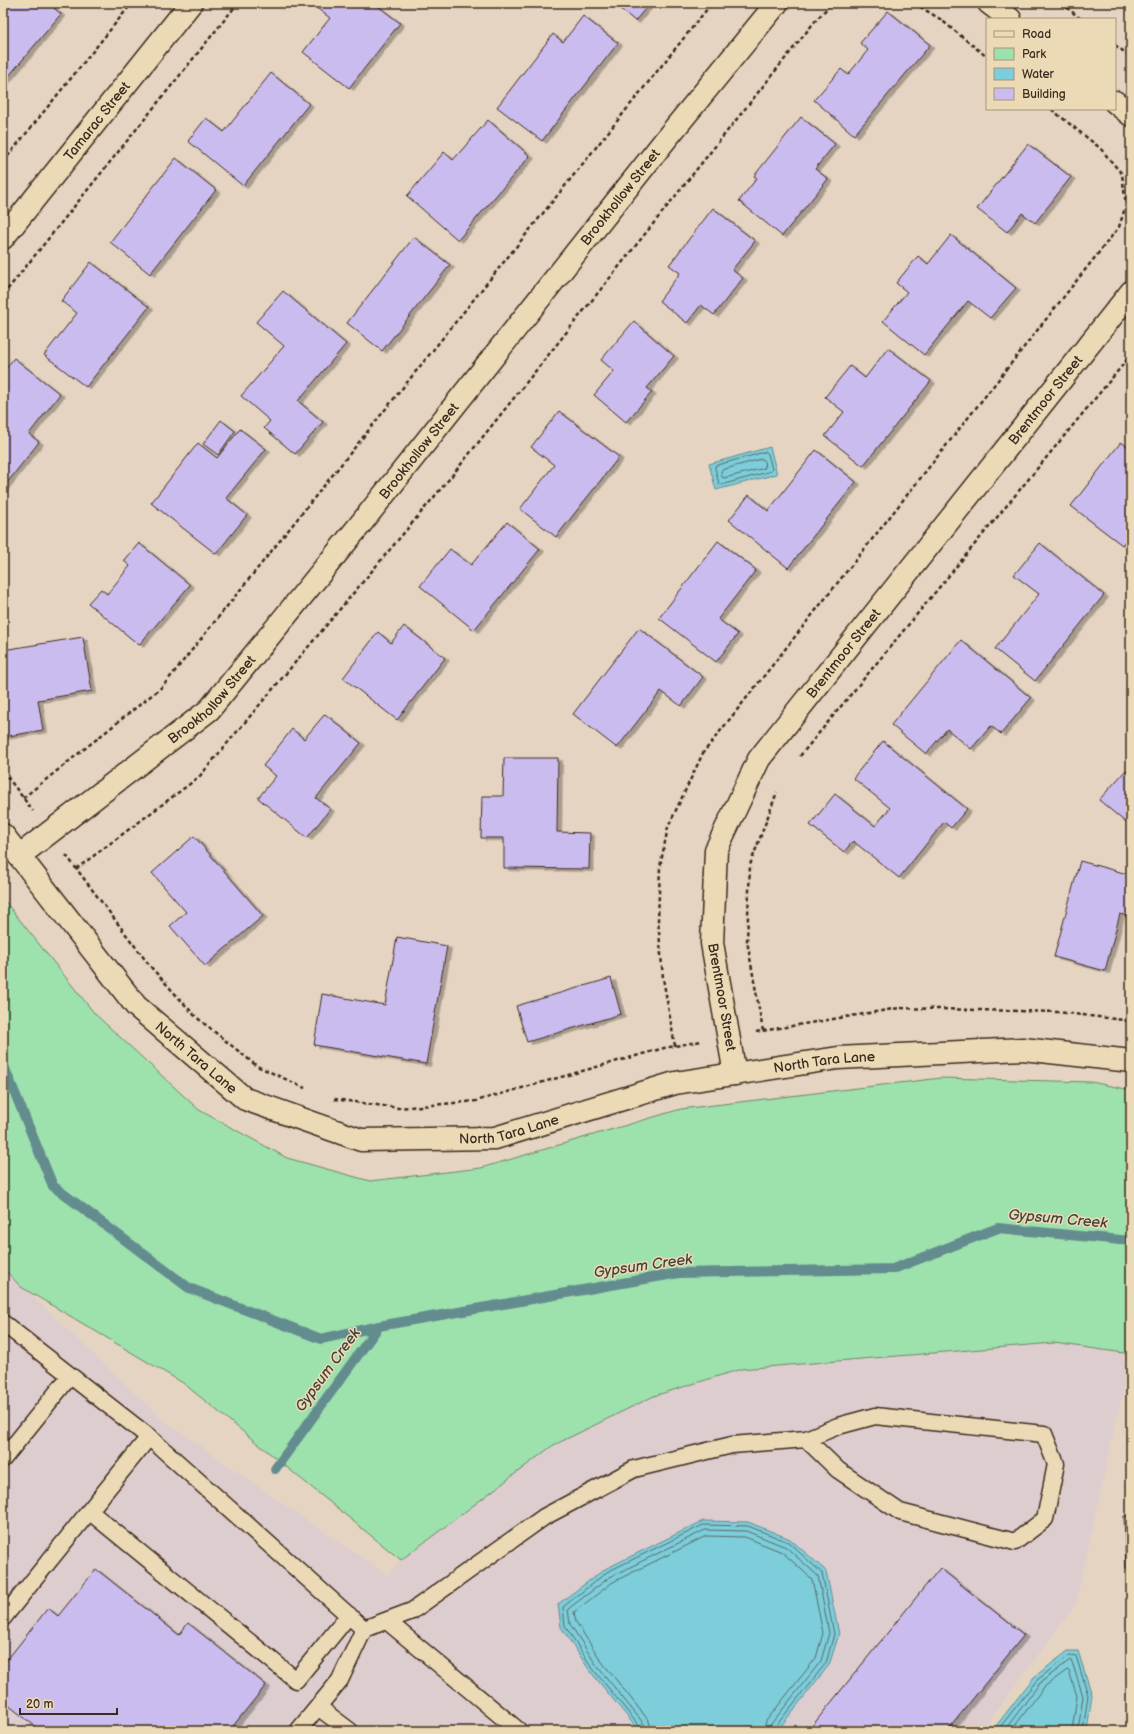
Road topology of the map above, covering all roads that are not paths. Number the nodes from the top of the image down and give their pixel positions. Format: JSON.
{"nodes":[{"id":1,"x":191,"y":3,"type":"edge"},
{"id":2,"x":777,"y":3,"type":"edge"},
{"id":3,"x":989,"y":3,"type":"edge"},
{"id":4,"x":1009,"y":18,"type":"edge"},
{"id":5,"x":1116,"y":103,"type":"edge"},
{"id":6,"x":1131,"y":115,"type":"edge"},
{"id":7,"x":3,"y":238,"type":"edge"},
{"id":8,"x":1131,"y":292,"type":"edge"},
{"id":9,"x":3,"y":835,"type":"edge"},
{"id":10,"x":19,"y":856,"type":"junction"},
{"id":11,"x":1131,"y":1061,"type":"edge"},
{"id":12,"x":735,"y":1074,"type":"junction"},
{"id":13,"x":3,"y":1323,"type":"edge"},
{"id":14,"x":70,"y":1376,"type":"junction"},
{"id":15,"x":149,"y":1437,"type":"junction"},
{"id":16,"x":806,"y":1439,"type":"junction"},
{"id":17,"x":3,"y":1459,"type":"edge"},
{"id":18,"x":89,"y":1511,"type":"junction"},
{"id":19,"x":349,"y":1615,"type":"junction"},
{"id":20,"x":3,"y":1618,"type":"edge"},
{"id":21,"x":387,"y":1621,"type":"junction"},
{"id":22,"x":364,"y":1629,"type":"junction"},
{"id":23,"x":318,"y":1707,"type":"junction"},
{"id":24,"x":298,"y":1731,"type":"edge"},
{"id":25,"x":350,"y":1731,"type":"edge"},
{"id":26,"x":519,"y":1731,"type":"edge"}],
"edges":[{"from":1,"to":7,"type":"street","name":"Tamarac Street"},
{"from":2,"to":10,"type":"street","name":"Brookhollow Street"},
{"from":3,"to":4,"type":"street"},
{"from":5,"to":6,"type":"street"},
{"from":8,"to":12,"type":"street","name":"Brentmoor Street"},
{"from":9,"to":10,"type":"street","name":"North Tara Lane"},
{"from":10,"to":12,"type":"street","name":"North Tara Lane"},
{"from":11,"to":12,"type":"street","name":"North Tara Lane"},
{"from":13,"to":14,"type":"lane"},
{"from":14,"to":15,"type":"lane"},
{"from":14,"to":17,"type":"lane"},
{"from":15,"to":18,"type":"lane"},
{"from":15,"to":19,"type":"lane"},
{"from":16,"to":16,"type":"lane"},
{"from":16,"to":21,"type":"lane"},
{"from":18,"to":19,"type":"lane"},
{"from":18,"to":20,"type":"lane"},
{"from":19,"to":22,"type":"lane"},
{"from":21,"to":22,"type":"lane"},
{"from":21,"to":26,"type":"lane"},
{"from":22,"to":23,"type":"lane"},
{"from":23,"to":24,"type":"lane"},
{"from":23,"to":25,"type":"lane"}]}
